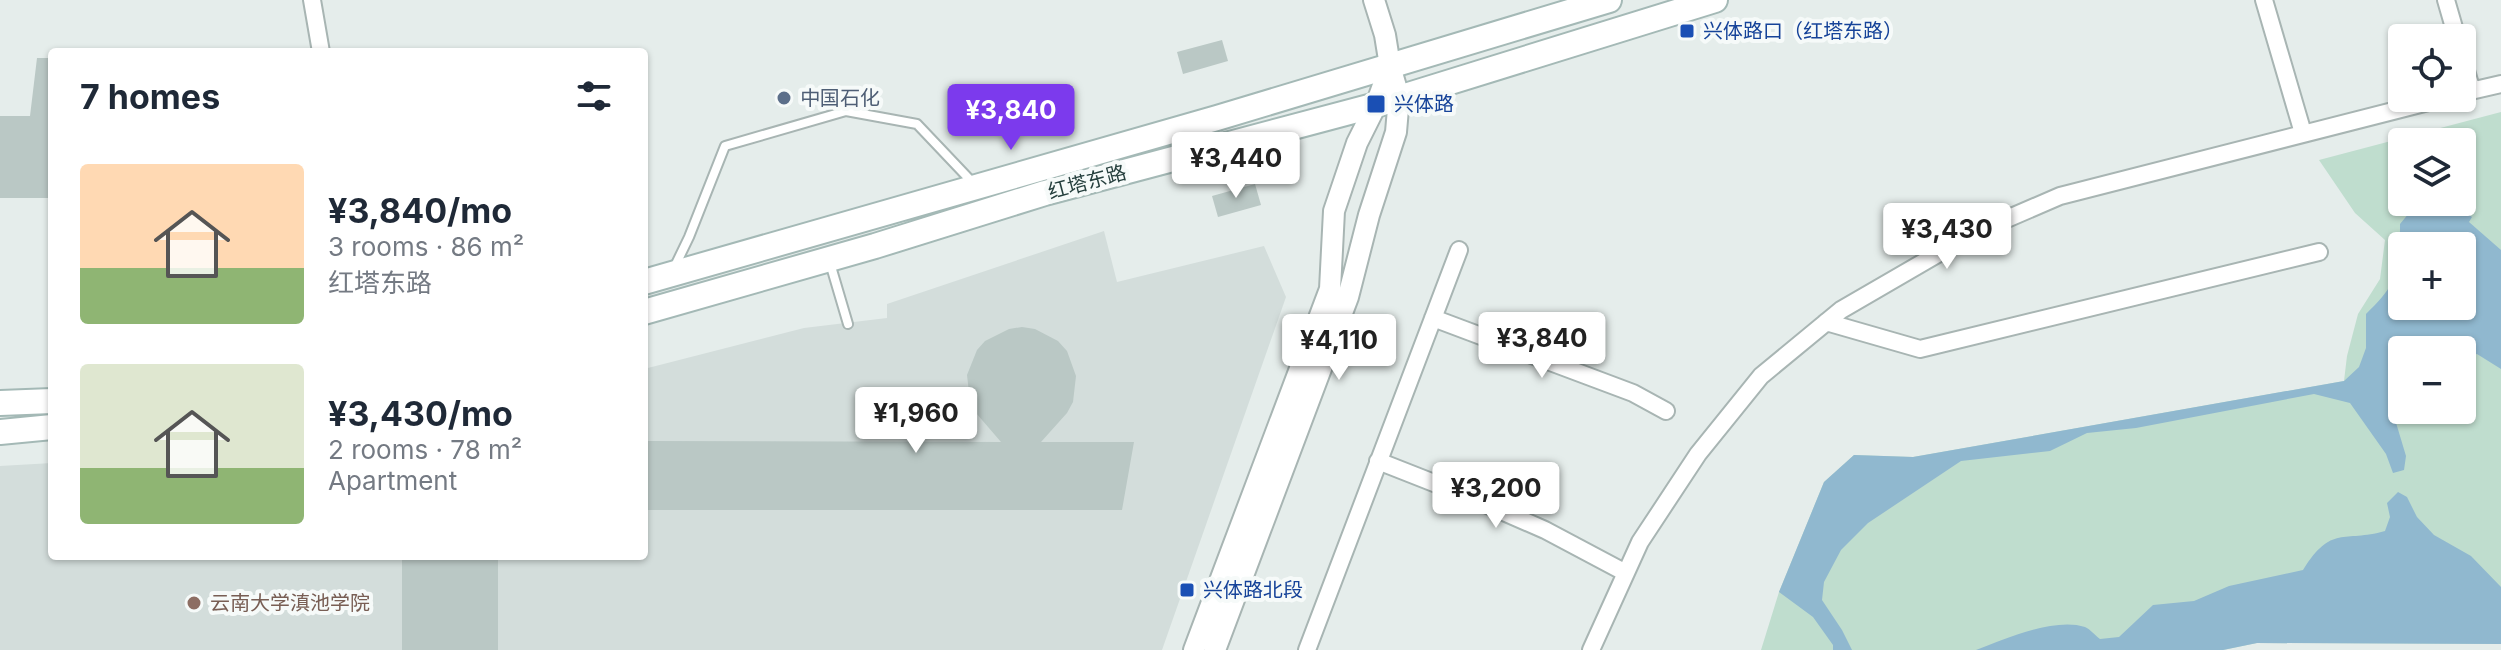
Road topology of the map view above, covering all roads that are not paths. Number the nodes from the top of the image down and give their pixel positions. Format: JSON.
{"nodes":[{"id":1,"x":312,"y":0,"type":"edge"},
{"id":2,"x":1374,"y":0,"type":"edge"},
{"id":3,"x":1609,"y":0,"type":"edge"},
{"id":4,"x":1715,"y":0,"type":"edge"},
{"id":5,"x":2264,"y":0,"type":"edge"},
{"id":6,"x":2446,"y":0,"type":"edge"},
{"id":7,"x":2453,"y":24,"type":"edge"},
{"id":8,"x":320,"y":48,"type":"edge"},
{"id":9,"x":1390,"y":66,"type":"junction"},
{"id":10,"x":2501,"y":84,"type":"edge"},
{"id":11,"x":2476,"y":90,"type":"edge"},
{"id":12,"x":1399,"y":97,"type":"junction"},
{"id":13,"x":1376,"y":105,"type":"junction"},
{"id":14,"x":2388,"y":112,"type":"edge"},
{"id":15,"x":2303,"y":133,"type":"junction"},
{"id":16,"x":976,"y":187,"type":"junction"},
{"id":17,"x":1459,"y":250,"type":"dead end"},
{"id":18,"x":2319,"y":252,"type":"dead end"},
{"id":19,"x":829,"y":259,"type":"junction"},
{"id":20,"x":672,"y":273,"type":"junction"},
{"id":21,"x":648,"y":281,"type":"edge"},
{"id":22,"x":648,"y":311,"type":"edge"},
{"id":23,"x":1433,"y":318,"type":"junction"},
{"id":24,"x":1826,"y":322,"type":"junction"},
{"id":25,"x":848,"y":324,"type":"dead end"},
{"id":26,"x":48,"y":401,"type":"edge"},
{"id":27,"x":0,"y":403,"type":"edge"},
{"id":28,"x":1666,"y":411,"type":"dead end"},
{"id":29,"x":48,"y":427,"type":"edge"},
{"id":30,"x":0,"y":432,"type":"edge"},
{"id":31,"x":1378,"y":461,"type":"junction"},
{"id":32,"x":1626,"y":573,"type":"junction"},
{"id":33,"x":1194,"y":650,"type":"edge"},
{"id":34,"x":1215,"y":650,"type":"edge"},
{"id":35,"x":1307,"y":650,"type":"edge"},
{"id":36,"x":1591,"y":650,"type":"edge"}],
"edges":[{"from":1,"to":8,"type":"street"},
{"from":2,"to":9,"type":"street"},
{"from":3,"to":9,"type":"main road","name":"红塔东路"},
{"from":4,"to":12,"type":"main road","name":"红塔东路"},
{"from":5,"to":15,"type":"street"},
{"from":6,"to":7,"type":"street"},
{"from":9,"to":12,"type":"street"},
{"from":9,"to":13,"type":"street"},
{"from":9,"to":16,"type":"main road","name":"红塔东路"},
{"from":10,"to":11,"type":"street"},
{"from":12,"to":13,"type":"main road","name":"红塔东路"},
{"from":12,"to":34,"type":"street"},
{"from":13,"to":19,"type":"main road","name":"红塔东路"},
{"from":13,"to":33,"type":"street"},
{"from":14,"to":15,"type":"street"},
{"from":15,"to":24,"type":"street"},
{"from":16,"to":20,"type":"main road","name":"红塔东路"},
{"from":16,"to":20,"type":"lane"},
{"from":17,"to":23,"type":"street"},
{"from":18,"to":24,"type":"street"},
{"from":19,"to":22,"type":"main road","name":"红塔东路"},
{"from":19,"to":25,"type":"lane"},
{"from":20,"to":21,"type":"main road","name":"红塔东路"},
{"from":23,"to":28,"type":"street"},
{"from":23,"to":31,"type":"street"},
{"from":24,"to":32,"type":"street"},
{"from":26,"to":27,"type":"main road"},
{"from":29,"to":30,"type":"main road"},
{"from":31,"to":32,"type":"street"},
{"from":31,"to":35,"type":"street"},
{"from":32,"to":36,"type":"street"}]}
